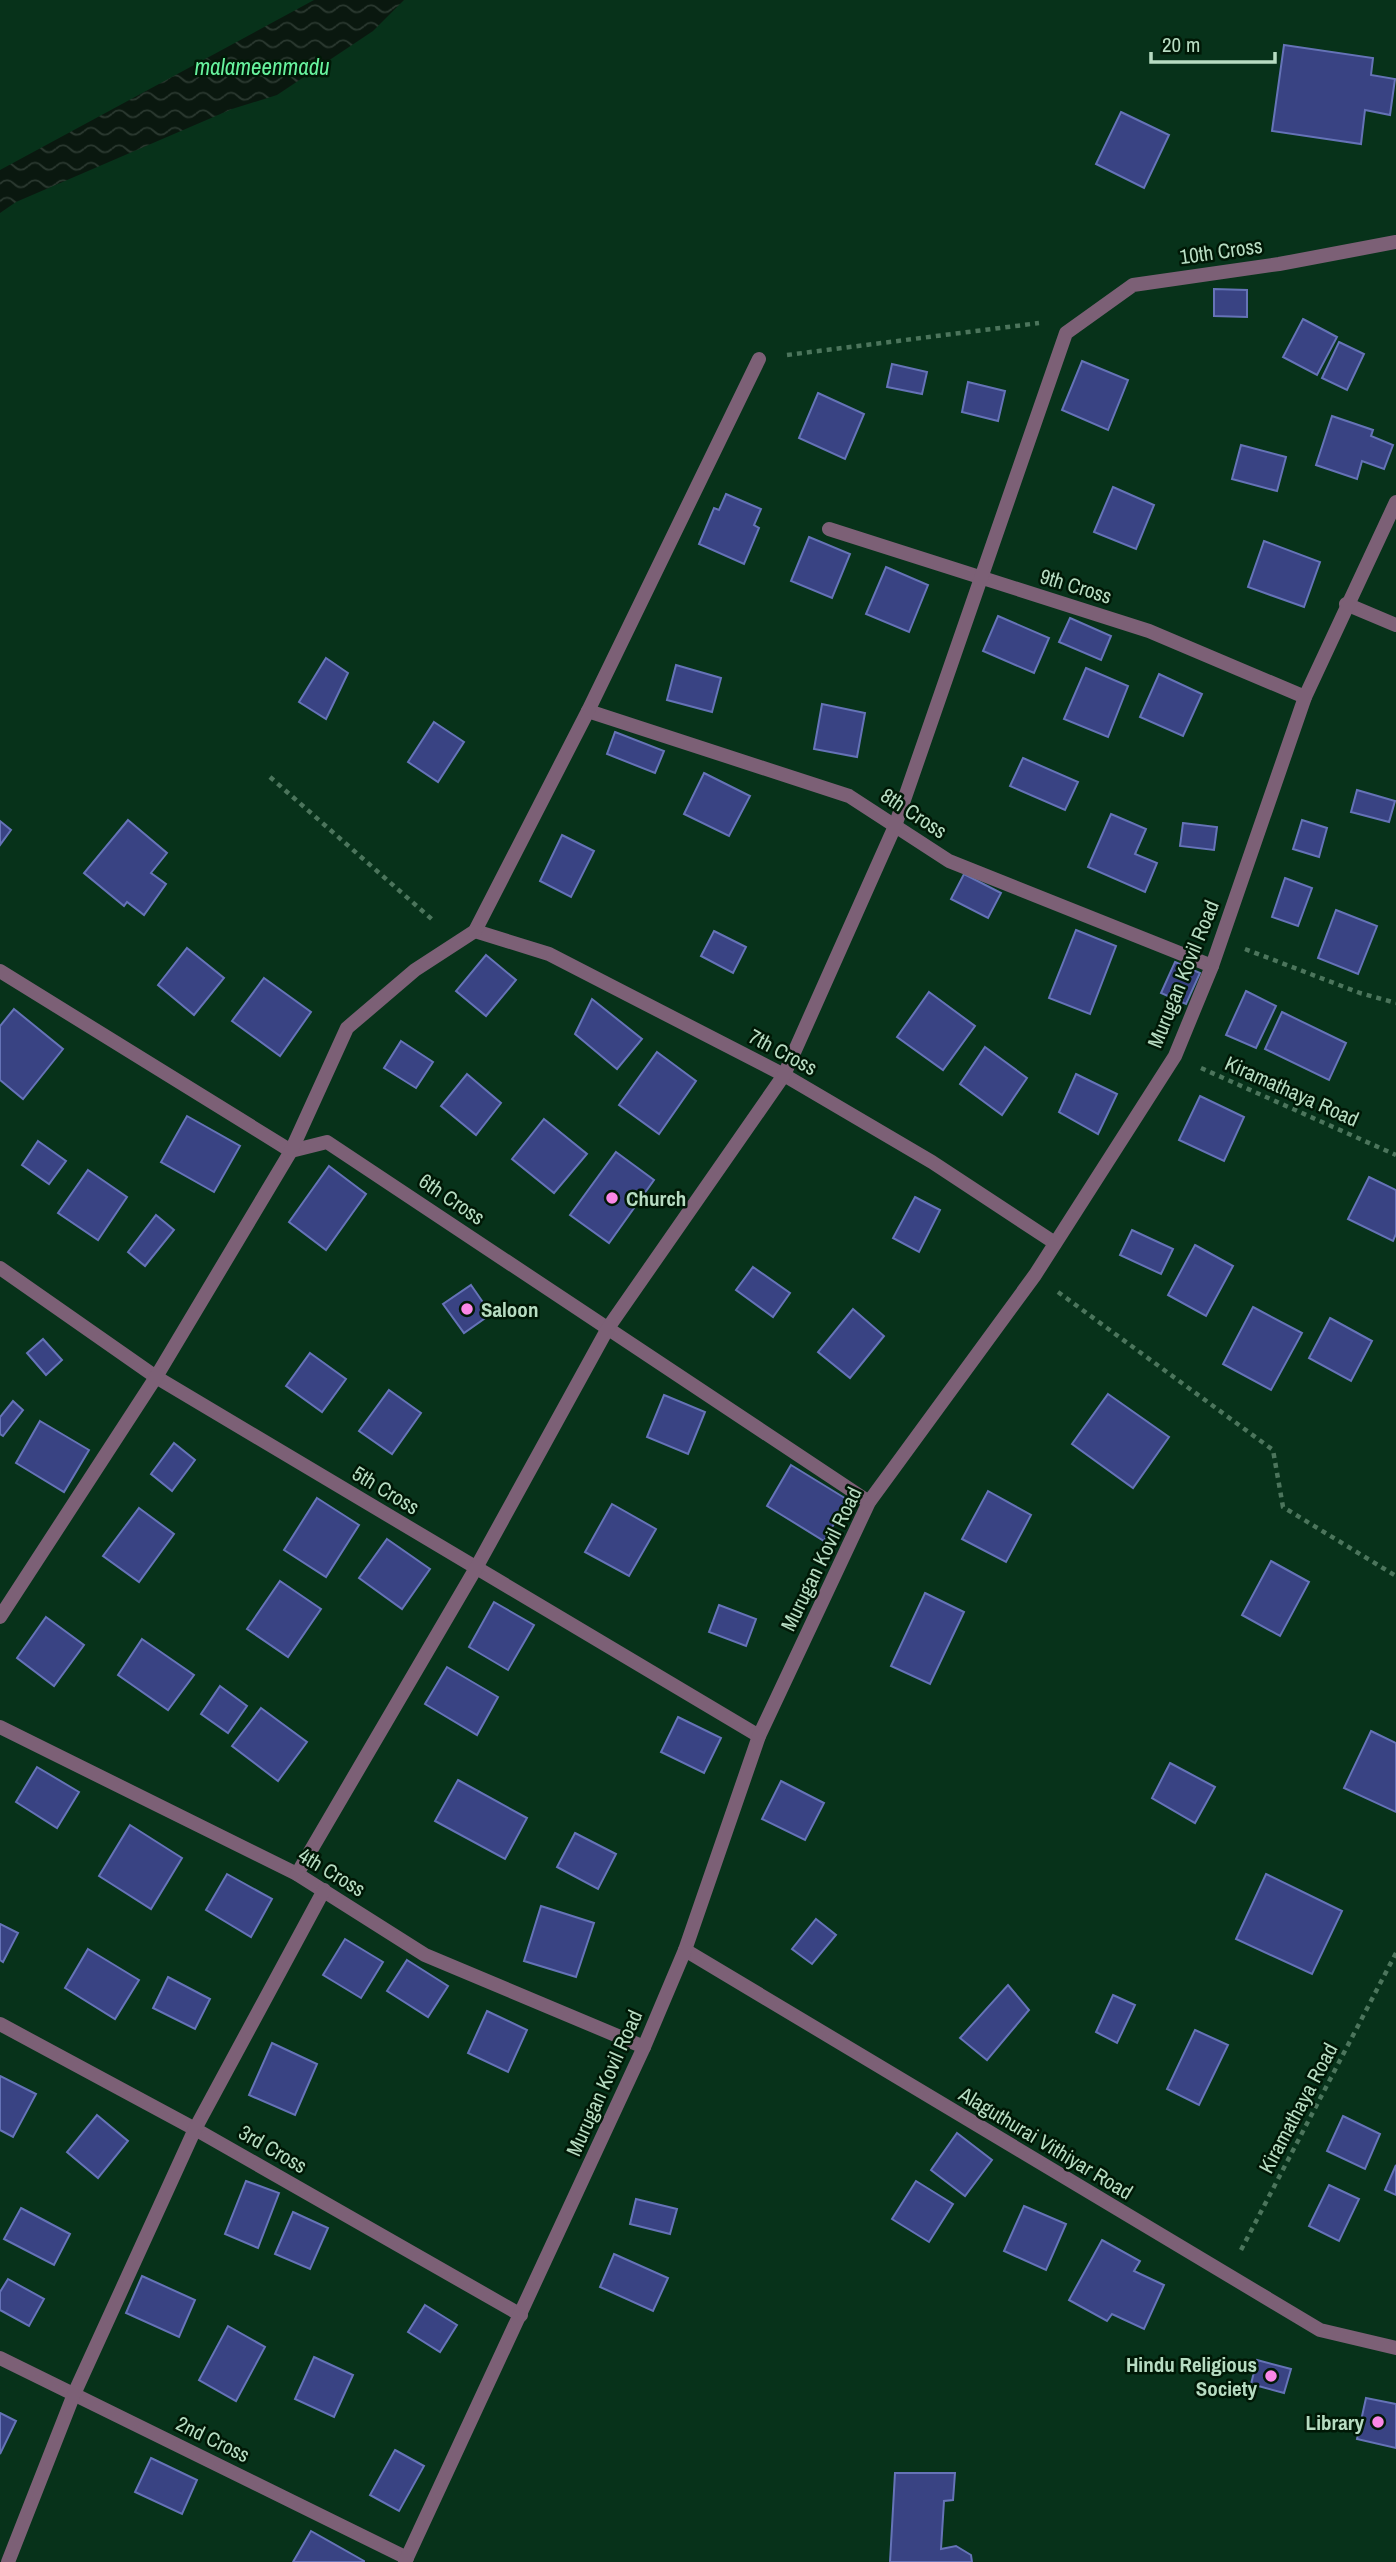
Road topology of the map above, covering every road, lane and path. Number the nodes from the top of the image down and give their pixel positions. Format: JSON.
{"nodes":[{"id":1,"x":1396,"y":242,"type":"edge"},
{"id":2,"x":1088,"y":317,"type":"junction"},
{"id":3,"x":759,"y":359,"type":"joint"},
{"id":4,"x":1396,"y":502,"type":"edge"},
{"id":5,"x":829,"y":529,"type":"dead end"},
{"id":6,"x":983,"y":579,"type":"junction"},
{"id":7,"x":1346,"y":604,"type":"junction"},
{"id":8,"x":1396,"y":625,"type":"edge"},
{"id":9,"x":1305,"y":697,"type":"junction"},
{"id":10,"x":588,"y":711,"type":"junction"},
{"id":11,"x":270,"y":777,"type":"dead end"},
{"id":12,"x":895,"y":826,"type":"junction"},
{"id":13,"x":475,"y":931,"type":"junction"},
{"id":14,"x":1222,"y":940,"type":"junction"},
{"id":15,"x":457,"y":942,"type":"junction"},
{"id":16,"x":1212,"y":966,"type":"junction"},
{"id":17,"x":0,"y":971,"type":"edge"},
{"id":18,"x":1396,"y":1003,"type":"edge"},
{"id":19,"x":1175,"y":1056,"type":"junction"},
{"id":20,"x":784,"y":1075,"type":"junction"},
{"id":21,"x":291,"y":1151,"type":"junction"},
{"id":22,"x":1396,"y":1155,"type":"edge"},
{"id":23,"x":1055,"y":1243,"type":"junction"},
{"id":24,"x":0,"y":1268,"type":"edge"},
{"id":25,"x":1035,"y":1275,"type":"junction"},
{"id":26,"x":608,"y":1328,"type":"junction"},
{"id":27,"x":156,"y":1377,"type":"junction"},
{"id":28,"x":869,"y":1502,"type":"junction"},
{"id":29,"x":476,"y":1568,"type":"junction"},
{"id":30,"x":1396,"y":1576,"type":"edge"},
{"id":31,"x":0,"y":1618,"type":"edge"},
{"id":32,"x":0,"y":1727,"type":"edge"},
{"id":33,"x":759,"y":1736,"type":"junction"},
{"id":34,"x":297,"y":1874,"type":"junction"},
{"id":35,"x":324,"y":1891,"type":"junction"},
{"id":36,"x":685,"y":1950,"type":"junction"},
{"id":37,"x":1396,"y":1954,"type":"edge"},
{"id":38,"x":0,"y":2024,"type":"edge"},
{"id":39,"x":644,"y":2048,"type":"junction"},
{"id":40,"x":195,"y":2129,"type":"junction"},
{"id":41,"x":1227,"y":2277,"type":"junction"},
{"id":42,"x":521,"y":2315,"type":"junction"},
{"id":43,"x":1396,"y":2348,"type":"edge"},
{"id":44,"x":0,"y":2358,"type":"edge"},
{"id":45,"x":74,"y":2394,"type":"junction"},
{"id":46,"x":406,"y":2560,"type":"edge"},
{"id":47,"x":8,"y":2562,"type":"edge"}],
"edges":[{"from":1,"to":2,"type":"street","name":"10th Cross"},
{"from":2,"to":3,"type":"path"},
{"from":2,"to":6,"type":"street","name":"10th Cross"},
{"from":3,"to":10,"type":"street"},
{"from":4,"to":7,"type":"street","name":"Murugan Kovil Road"},
{"from":5,"to":6,"type":"street","name":"9th Cross"},
{"from":6,"to":9,"type":"street","name":"9th Cross"},
{"from":6,"to":12,"type":"street"},
{"from":7,"to":8,"type":"street"},
{"from":7,"to":9,"type":"street","name":"Murugan Kovil Road"},
{"from":9,"to":14,"type":"street","name":"Murugan Kovil Road"},
{"from":10,"to":12,"type":"street","name":"8th Cross"},
{"from":10,"to":13,"type":"street"},
{"from":11,"to":15,"type":"path"},
{"from":12,"to":16,"type":"street","name":"8th Cross"},
{"from":12,"to":20,"type":"street"},
{"from":13,"to":15,"type":"street"},
{"from":13,"to":20,"type":"street","name":"7th Cross"},
{"from":14,"to":16,"type":"street","name":"Murugan Kovil Road"},
{"from":14,"to":18,"type":"path"},
{"from":15,"to":21,"type":"street"},
{"from":16,"to":19,"type":"street","name":"Murugan Kovil Road"},
{"from":17,"to":21,"type":"street"},
{"from":19,"to":22,"type":"path","name":"Kiramathaya Road"},
{"from":19,"to":23,"type":"street","name":"Murugan Kovil Road"},
{"from":20,"to":23,"type":"street","name":"7th Cross"},
{"from":20,"to":26,"type":"street"},
{"from":21,"to":26,"type":"street","name":"6th Cross"},
{"from":21,"to":27,"type":"street"},
{"from":23,"to":25,"type":"street","name":"Murugan Kovil Road"},
{"from":24,"to":27,"type":"street","name":"5th Cross"},
{"from":25,"to":28,"type":"street","name":"Murugan Kovil Road"},
{"from":25,"to":30,"type":"path"},
{"from":26,"to":28,"type":"street","name":"6th Cross"},
{"from":26,"to":29,"type":"street"},
{"from":27,"to":29,"type":"street","name":"5th Cross"},
{"from":27,"to":31,"type":"street"},
{"from":28,"to":33,"type":"street","name":"Murugan Kovil Road"},
{"from":29,"to":33,"type":"street","name":"5th Cross"},
{"from":29,"to":34,"type":"street"},
{"from":32,"to":34,"type":"street","name":"4th Cross"},
{"from":33,"to":36,"type":"street","name":"Murugan Kovil Road"},
{"from":34,"to":35,"type":"street","name":"4th Cross"},
{"from":35,"to":39,"type":"street","name":"4th Cross"},
{"from":35,"to":40,"type":"street"},
{"from":36,"to":39,"type":"street","name":"Murugan Kovil Road"},
{"from":36,"to":41,"type":"street","name":"Alaguthurai Vithiyar Road"},
{"from":37,"to":41,"type":"path","name":"Kiramathaya Road"},
{"from":38,"to":40,"type":"street","name":"3rd Cross"},
{"from":39,"to":42,"type":"street","name":"Murugan Kovil Road"},
{"from":40,"to":42,"type":"street","name":"3rd Cross"},
{"from":40,"to":45,"type":"street"},
{"from":41,"to":43,"type":"street","name":"Alaguthurai Vithiyar Road"},
{"from":42,"to":46,"type":"street","name":"Murugan Kovil Road"},
{"from":44,"to":45,"type":"street","name":"2nd Cross"},
{"from":45,"to":46,"type":"street","name":"2nd Cross"},
{"from":45,"to":47,"type":"street"}]}
